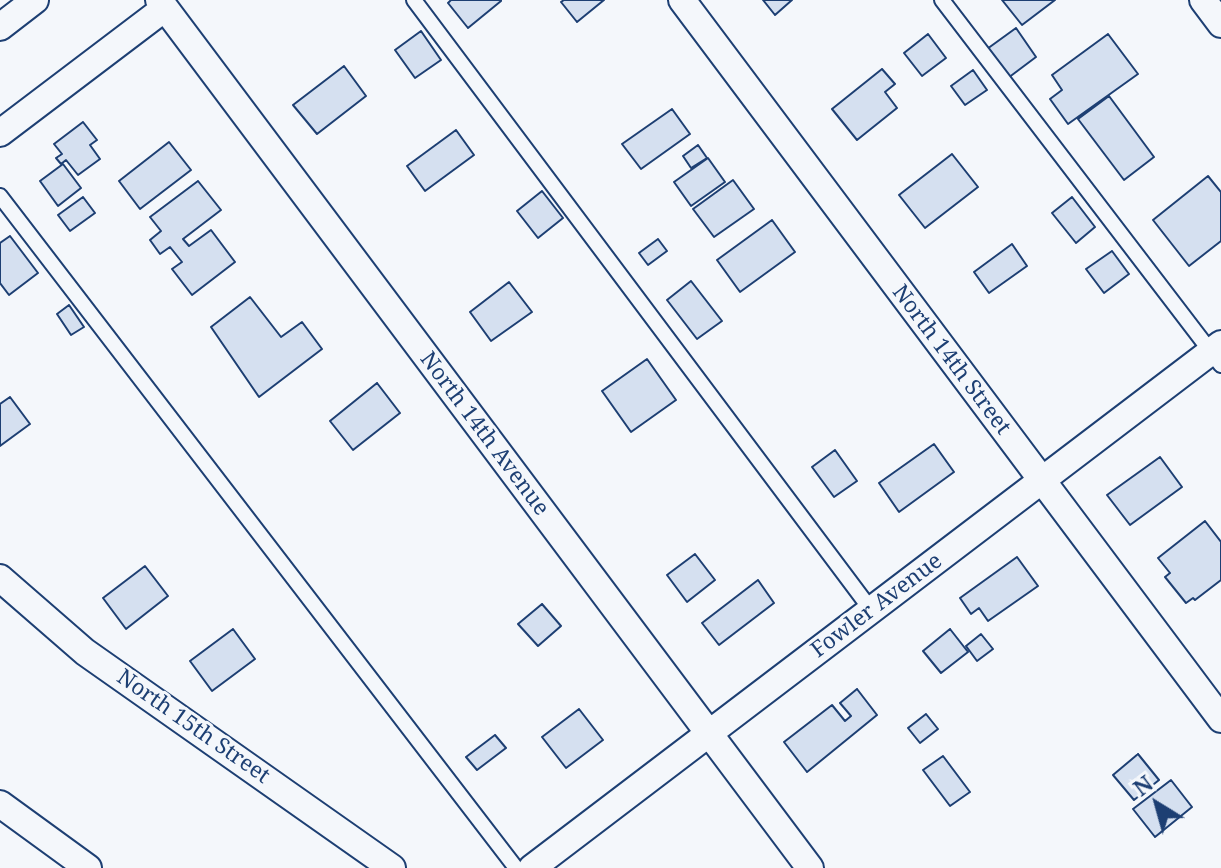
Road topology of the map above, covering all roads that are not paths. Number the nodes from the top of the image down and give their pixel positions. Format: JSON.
{"nodes":[{"id":1,"x":35,"y":0,"type":"edge"},
{"id":2,"x":414,"y":0,"type":"edge"},
{"id":3,"x":682,"y":0,"type":"edge"},
{"id":4,"x":942,"y":0,"type":"edge"},
{"id":5,"x":1203,"y":0,"type":"edge"},
{"id":6,"x":162,"y":4,"type":"edge"},
{"id":7,"x":1221,"y":24,"type":"edge"},
{"id":8,"x":0,"y":27,"type":"edge"},
{"id":9,"x":0,"y":133,"type":"edge"},
{"id":10,"x":0,"y":196,"type":"edge"},
{"id":11,"x":1218,"y":354,"type":"edge"},
{"id":12,"x":1042,"y":481,"type":"junction"},
{"id":13,"x":0,"y":578,"type":"edge"},
{"id":14,"x":872,"y":611,"type":"junction"},
{"id":15,"x":1221,"y":719,"type":"edge"},
{"id":16,"x":709,"y":734,"type":"junction"},
{"id":17,"x":0,"y":804,"type":"edge"},
{"id":18,"x":88,"y":868,"type":"edge"},
{"id":19,"x":392,"y":868,"type":"edge"},
{"id":20,"x":516,"y":868,"type":"edge"},
{"id":21,"x":532,"y":868,"type":"edge"},
{"id":22,"x":810,"y":868,"type":"edge"}],
"edges":[{"from":1,"to":8,"type":"street"},
{"from":2,"to":14,"type":"lane"},
{"from":3,"to":12,"type":"street","name":"North 14th Street"},
{"from":4,"to":11,"type":"lane"},
{"from":5,"to":7,"type":"street"},
{"from":6,"to":9,"type":"street"},
{"from":6,"to":16,"type":"street","name":"North 14th Avenue"},
{"from":10,"to":20,"type":"lane"},
{"from":11,"to":12,"type":"street","name":"Fowler Avenue"},
{"from":12,"to":14,"type":"street","name":"Fowler Avenue"},
{"from":12,"to":15,"type":"street","name":"North 14th Street"},
{"from":13,"to":19,"type":"street","name":"North 15th Street"},
{"from":14,"to":16,"type":"street","name":"Fowler Avenue"},
{"from":16,"to":21,"type":"street","name":"Fowler Avenue"},
{"from":16,"to":22,"type":"street","name":"North 14th Avenue"},
{"from":17,"to":18,"type":"street"}]}
